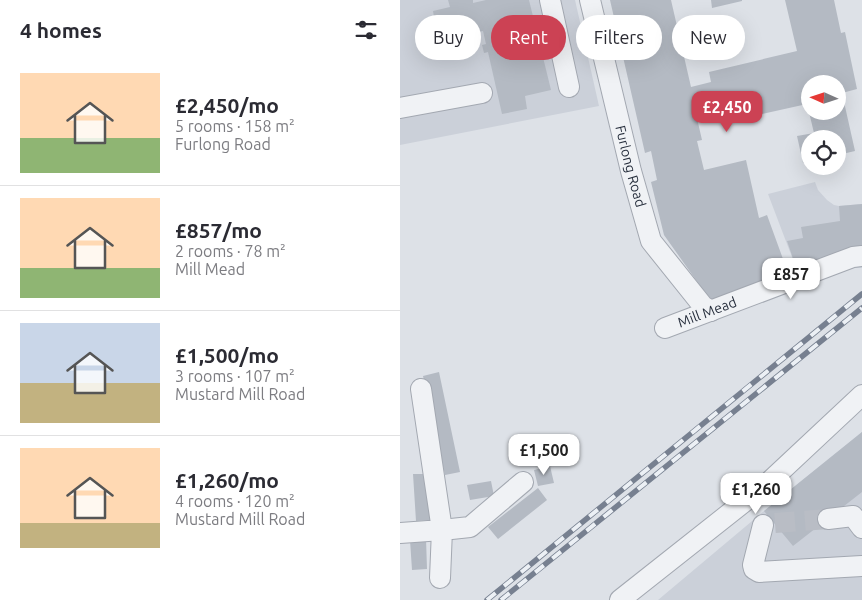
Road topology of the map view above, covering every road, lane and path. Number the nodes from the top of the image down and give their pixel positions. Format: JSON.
{"nodes":[{"id":1,"x":550,"y":0,"type":"edge"},
{"id":2,"x":590,"y":0,"type":"edge"},
{"id":3,"x":569,"y":87,"type":"dead end"},
{"id":4,"x":482,"y":93,"type":"dead end"},
{"id":5,"x":400,"y":108,"type":"edge"},
{"id":6,"x":862,"y":256,"type":"edge"},
{"id":7,"x":711,"y":311,"type":"junction"},
{"id":8,"x":665,"y":328,"type":"dead end"},
{"id":9,"x":420,"y":389,"type":"dead end"},
{"id":10,"x":862,"y":396,"type":"edge"},
{"id":11,"x":523,"y":482,"type":"dead end"},
{"id":12,"x":743,"y":503,"type":"junction"},
{"id":13,"x":828,"y":519,"type":"tunnel mouth"},
{"id":14,"x":862,"y":528,"type":"edge"},
{"id":15,"x":442,"y":530,"type":"junction"},
{"id":16,"x":402,"y":533,"type":"edge"},
{"id":17,"x":862,"y":566,"type":"edge"},
{"id":18,"x":440,"y":578,"type":"dead end"},
{"id":19,"x":620,"y":600,"type":"edge"}],
"edges":[{"from":1,"to":3,"type":"street"},
{"from":2,"to":7,"type":"street","name":"Furlong Road"},
{"from":4,"to":5,"type":"street"},
{"from":6,"to":7,"type":"street","name":"Mill Mead"},
{"from":7,"to":8,"type":"street","name":"Mill Mead"},
{"from":9,"to":15,"type":"street"},
{"from":10,"to":12,"type":"street"},
{"from":11,"to":15,"type":"street"},
{"from":12,"to":17,"type":"street"},
{"from":12,"to":19,"type":"street"},
{"from":13,"to":14,"type":"street"},
{"from":15,"to":16,"type":"street"},
{"from":15,"to":18,"type":"street"}]}
